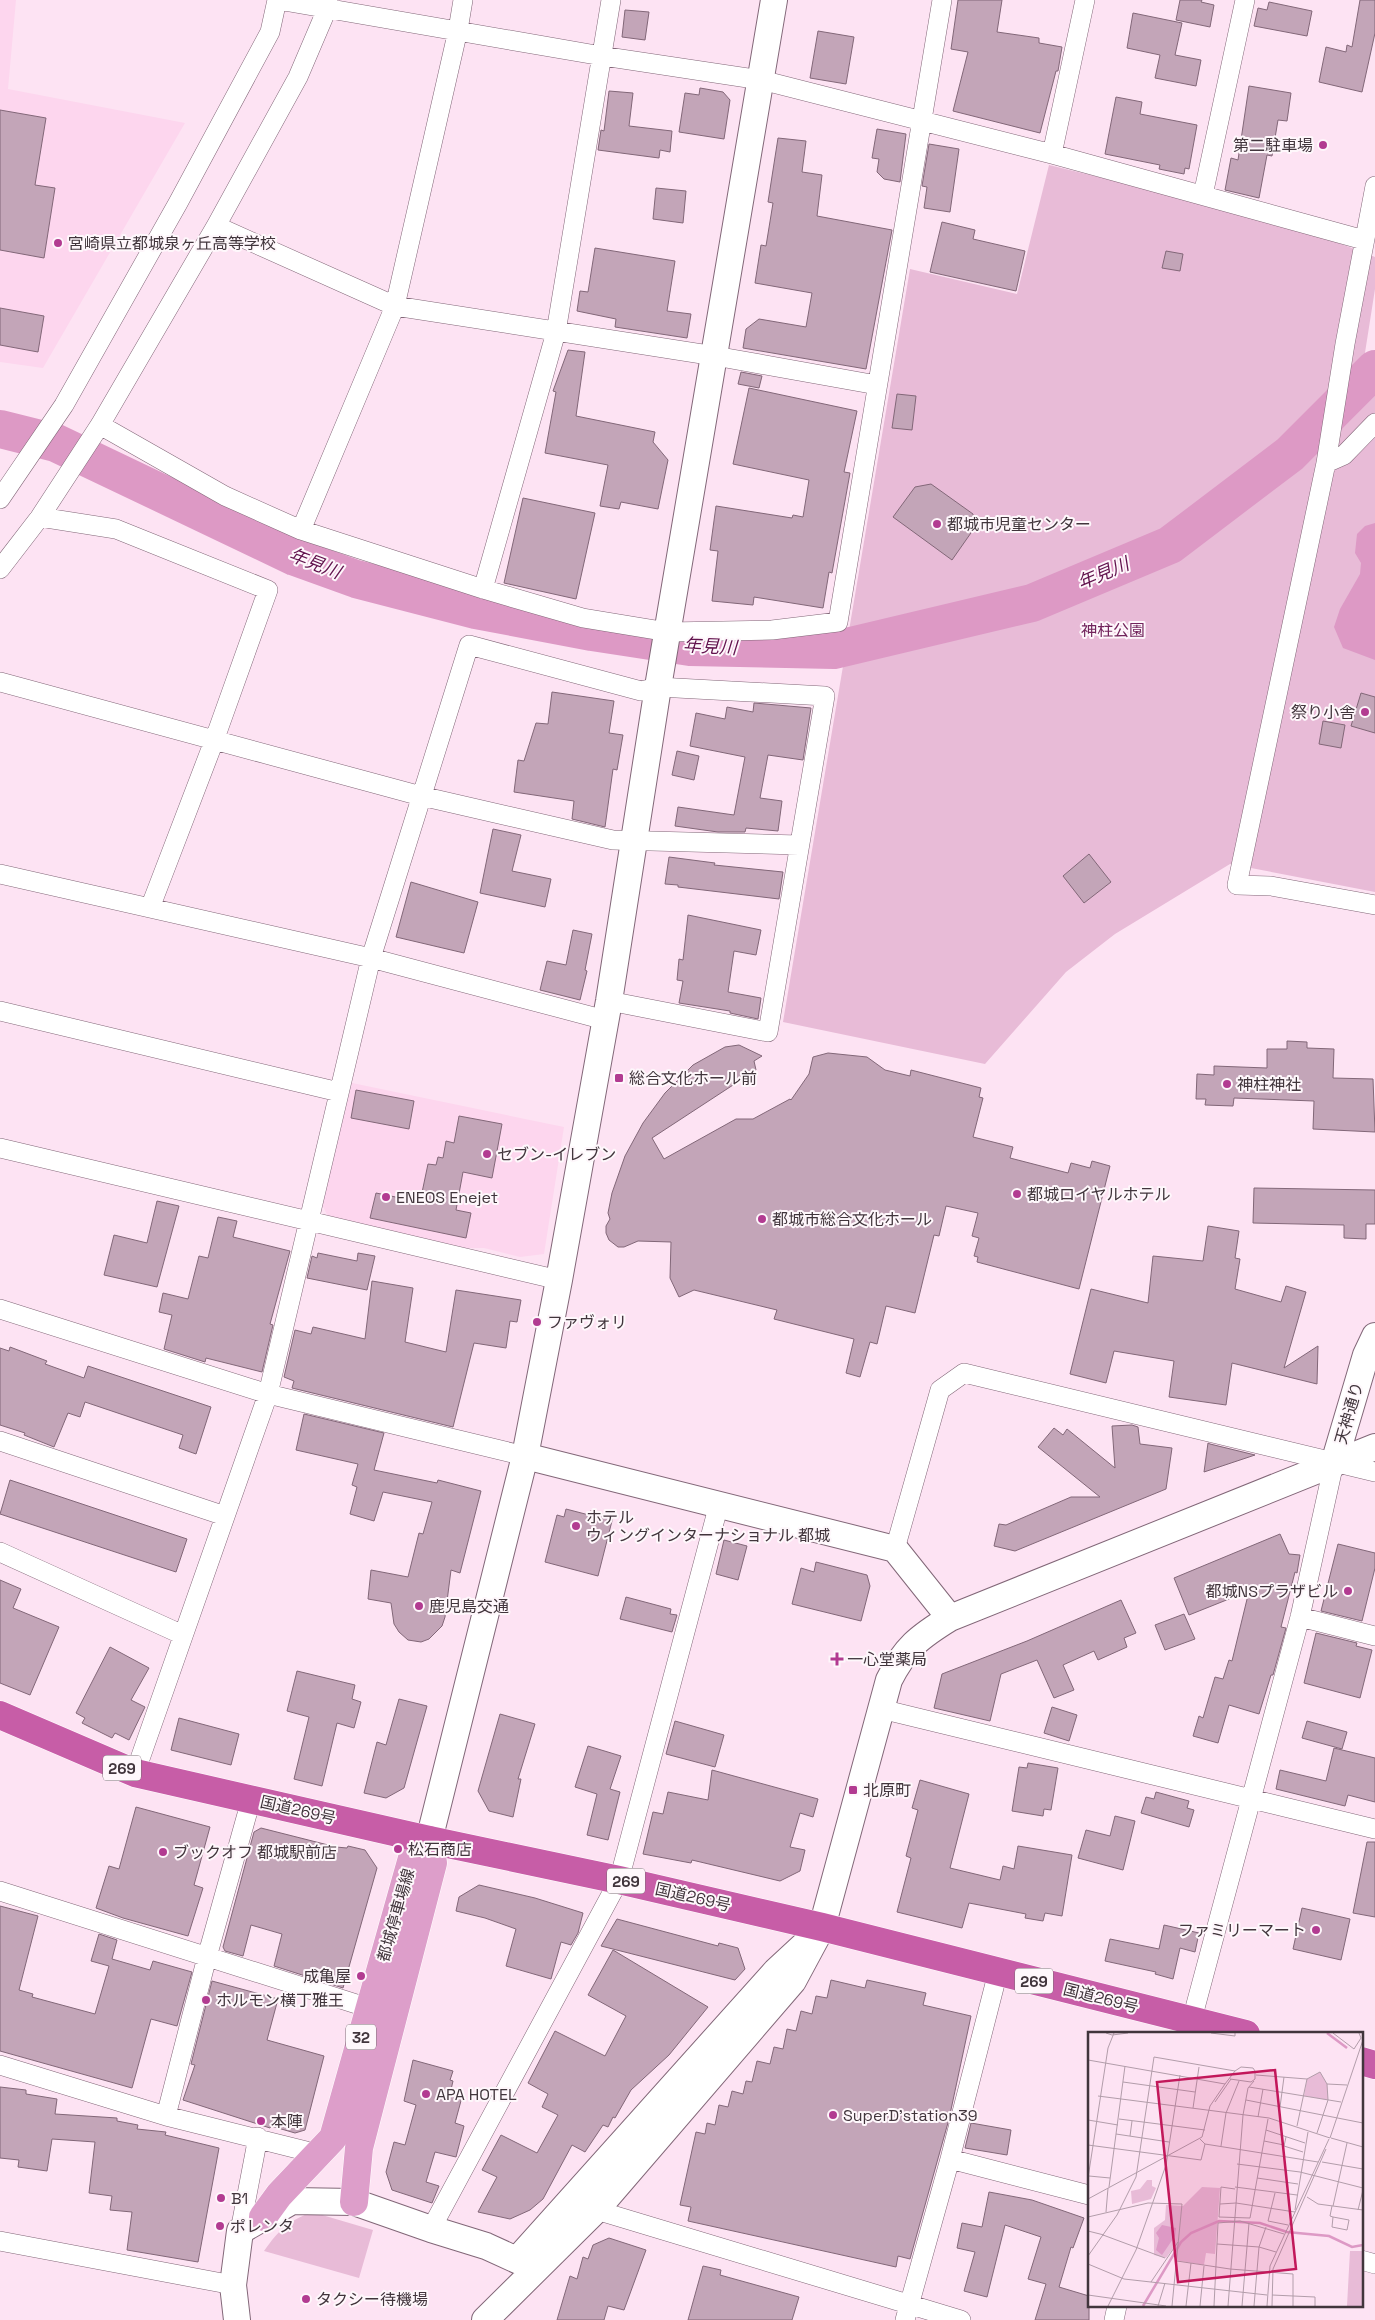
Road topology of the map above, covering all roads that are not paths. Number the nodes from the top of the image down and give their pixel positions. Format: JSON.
{"nodes":[{"id":1,"x":278,"y":0,"type":"edge"},
{"id":2,"x":463,"y":0,"type":"edge"},
{"id":3,"x":611,"y":0,"type":"edge"},
{"id":4,"x":774,"y":0,"type":"edge"},
{"id":5,"x":942,"y":0,"type":"edge"},
{"id":6,"x":1085,"y":0,"type":"edge"},
{"id":7,"x":1245,"y":0,"type":"edge"},
{"id":8,"x":328,"y":4,"type":"edge"},
{"id":9,"x":458,"y":30,"type":"junction"},
{"id":10,"x":602,"y":56,"type":"junction"},
{"id":11,"x":761,"y":80,"type":"junction"},
{"id":12,"x":922,"y":122,"type":"junction"},
{"id":13,"x":1052,"y":154,"type":"junction"},
{"id":14,"x":1375,"y":186,"type":"edge"},
{"id":15,"x":1203,"y":196,"type":"junction"},
{"id":16,"x":216,"y":226,"type":"junction"},
{"id":17,"x":1364,"y":240,"type":"junction"},
{"id":18,"x":395,"y":306,"type":"junction"},
{"id":19,"x":556,"y":332,"type":"junction"},
{"id":20,"x":715,"y":356,"type":"junction"},
{"id":21,"x":878,"y":385,"type":"junction"},
{"id":22,"x":1375,"y":423,"type":"edge"},
{"id":23,"x":100,"y":425,"type":"junction"},
{"id":24,"x":1326,"y":463,"type":"junction"},
{"id":25,"x":4,"y":493,"type":"edge"},
{"id":26,"x":42,"y":513,"type":"junction"},
{"id":27,"x":300,"y":530,"type":"junction"},
{"id":28,"x":0,"y":569,"type":"edge"},
{"id":29,"x":483,"y":590,"type":"junction"},
{"id":30,"x":668,"y":632,"type":"junction"},
{"id":31,"x":0,"y":682,"type":"edge"},
{"id":32,"x":658,"y":688,"type":"junction"},
{"id":33,"x":214,"y":741,"type":"junction"},
{"id":34,"x":421,"y":796,"type":"junction"},
{"id":35,"x":633,"y":842,"type":"junction"},
{"id":36,"x":799,"y":845,"type":"junction"},
{"id":37,"x":0,"y":874,"type":"edge"},
{"id":38,"x":1375,"y":905,"type":"edge"},
{"id":39,"x":150,"y":908,"type":"junction"},
{"id":40,"x":371,"y":958,"type":"junction"},
{"id":41,"x":0,"y":1011,"type":"edge"},
{"id":42,"x":607,"y":1011,"type":"junction"},
{"id":43,"x":339,"y":1092,"type":"junction"},
{"id":44,"x":0,"y":1148,"type":"edge"},
{"id":45,"x":308,"y":1221,"type":"junction"},
{"id":46,"x":559,"y":1280,"type":"junction"},
{"id":47,"x":0,"y":1309,"type":"edge"},
{"id":48,"x":1375,"y":1336,"type":"edge"},
{"id":49,"x":268,"y":1394,"type":"junction"},
{"id":50,"x":0,"y":1441,"type":"edge"},
{"id":51,"x":1375,"y":1447,"type":"edge"},
{"id":52,"x":525,"y":1456,"type":"junction"},
{"id":53,"x":1334,"y":1463,"type":"junction"},
{"id":54,"x":1375,"y":1472,"type":"edge"},
{"id":55,"x":719,"y":1504,"type":"junction"},
{"id":56,"x":225,"y":1516,"type":"junction"},
{"id":57,"x":895,"y":1549,"type":"junction"},
{"id":58,"x":0,"y":1552,"type":"edge"},
{"id":59,"x":1300,"y":1617,"type":"junction"},
{"id":60,"x":950,"y":1618,"type":"junction"},
{"id":61,"x":183,"y":1635,"type":"junction"},
{"id":62,"x":1375,"y":1636,"type":"edge"},
{"id":63,"x":880,"y":1708,"type":"junction"},
{"id":64,"x":0,"y":1715,"type":"edge"},
{"id":65,"x":134,"y":1773,"type":"junction"},
{"id":66,"x":1252,"y":1798,"type":"junction"},
{"id":67,"x":251,"y":1800,"type":"junction"},
{"id":68,"x":1375,"y":1830,"type":"edge"},
{"id":69,"x":429,"y":1840,"type":"junction"},
{"id":70,"x":619,"y":1880,"type":"junction"},
{"id":71,"x":0,"y":1891,"type":"edge"},
{"id":72,"x":822,"y":1927,"type":"junction"},
{"id":73,"x":207,"y":1957,"type":"junction"},
{"id":74,"x":998,"y":1972,"type":"junction"},
{"id":75,"x":369,"y":2008,"type":"junction"},
{"id":76,"x":1190,"y":2027,"type":"edge"},
{"id":77,"x":1230,"y":2032,"type":"edge"},
{"id":78,"x":1362,"y":2062,"type":"edge"},
{"id":79,"x":1375,"y":2065,"type":"edge"},
{"id":80,"x":0,"y":2066,"type":"edge"},
{"id":81,"x":166,"y":2116,"type":"junction"},
{"id":82,"x":258,"y":2137,"type":"junction"},
{"id":83,"x":318,"y":2154,"type":"junction"},
{"id":84,"x":950,"y":2159,"type":"junction"},
{"id":85,"x":1088,"y":2195,"type":"edge"},
{"id":86,"x":354,"y":2202,"type":"junction"},
{"id":87,"x":596,"y":2210,"type":"junction"},
{"id":88,"x":263,"y":2217,"type":"junction"},
{"id":89,"x":431,"y":2229,"type":"junction"},
{"id":90,"x":240,"y":2231,"type":"junction"},
{"id":91,"x":0,"y":2241,"type":"edge"},
{"id":92,"x":1362,"y":2260,"type":"edge"},
{"id":93,"x":526,"y":2264,"type":"junction"},
{"id":94,"x":1375,"y":2264,"type":"edge"},
{"id":95,"x":233,"y":2284,"type":"junction"},
{"id":96,"x":907,"y":2312,"type":"edge"},
{"id":97,"x":237,"y":2320,"type":"edge"},
{"id":98,"x":486,"y":2320,"type":"edge"},
{"id":99,"x":961,"y":2320,"type":"edge"}],
"edges":[{"from":1,"to":8,"type":"street"},
{"from":1,"to":25,"type":"street"},
{"from":2,"to":9,"type":"street"},
{"from":3,"to":10,"type":"street"},
{"from":4,"to":11,"type":"street"},
{"from":5,"to":12,"type":"street"},
{"from":6,"to":13,"type":"street"},
{"from":7,"to":15,"type":"street"},
{"from":8,"to":9,"type":"street"},
{"from":8,"to":16,"type":"street"},
{"from":9,"to":10,"type":"street"},
{"from":9,"to":18,"type":"street"},
{"from":10,"to":11,"type":"street"},
{"from":10,"to":19,"type":"street"},
{"from":11,"to":12,"type":"street"},
{"from":11,"to":20,"type":"street"},
{"from":12,"to":13,"type":"street"},
{"from":12,"to":21,"type":"street"},
{"from":13,"to":15,"type":"street"},
{"from":14,"to":17,"type":"street"},
{"from":15,"to":17,"type":"street"},
{"from":16,"to":18,"type":"street"},
{"from":16,"to":23,"type":"street"},
{"from":17,"to":24,"type":"street"},
{"from":18,"to":19,"type":"street"},
{"from":18,"to":27,"type":"street"},
{"from":19,"to":20,"type":"street"},
{"from":19,"to":29,"type":"street"},
{"from":20,"to":21,"type":"street"},
{"from":20,"to":30,"type":"street"},
{"from":21,"to":30,"type":"street"},
{"from":22,"to":24,"type":"street"},
{"from":23,"to":26,"type":"street"},
{"from":23,"to":27,"type":"street"},
{"from":24,"to":38,"type":"street"},
{"from":26,"to":28,"type":"street"},
{"from":26,"to":33,"type":"street"},
{"from":27,"to":29,"type":"street"},
{"from":29,"to":30,"type":"street"},
{"from":30,"to":32,"type":"street"},
{"from":31,"to":33,"type":"street"},
{"from":32,"to":34,"type":"street"},
{"from":32,"to":35,"type":"street"},
{"from":32,"to":36,"type":"street"},
{"from":33,"to":34,"type":"street"},
{"from":33,"to":39,"type":"street"},
{"from":34,"to":35,"type":"street"},
{"from":34,"to":40,"type":"street"},
{"from":35,"to":36,"type":"street"},
{"from":35,"to":42,"type":"street"},
{"from":36,"to":42,"type":"street"},
{"from":37,"to":39,"type":"street"},
{"from":39,"to":40,"type":"street"},
{"from":40,"to":42,"type":"street"},
{"from":40,"to":43,"type":"street"},
{"from":41,"to":43,"type":"street"},
{"from":42,"to":46,"type":"street"},
{"from":43,"to":45,"type":"street"},
{"from":44,"to":45,"type":"street"},
{"from":45,"to":46,"type":"street"},
{"from":45,"to":49,"type":"street"},
{"from":46,"to":52,"type":"street"},
{"from":47,"to":49,"type":"street"},
{"from":48,"to":53,"type":"street","name":"天神通り"},
{"from":49,"to":52,"type":"street"},
{"from":49,"to":56,"type":"street"},
{"from":50,"to":56,"type":"street"},
{"from":51,"to":53,"type":"street"},
{"from":52,"to":55,"type":"street"},
{"from":52,"to":69,"type":"street"},
{"from":53,"to":54,"type":"street"},
{"from":53,"to":57,"type":"street"},
{"from":53,"to":59,"type":"street"},
{"from":53,"to":60,"type":"street"},
{"from":55,"to":57,"type":"street"},
{"from":55,"to":70,"type":"street"},
{"from":56,"to":61,"type":"street"},
{"from":57,"to":60,"type":"street"},
{"from":58,"to":61,"type":"street"},
{"from":59,"to":62,"type":"street"},
{"from":59,"to":66,"type":"street"},
{"from":60,"to":63,"type":"street"},
{"from":61,"to":65,"type":"street"},
{"from":63,"to":66,"type":"street"},
{"from":63,"to":72,"type":"street"},
{"from":64,"to":65,"type":"highway","name":"国道269号","number":"269"},
{"from":65,"to":67,"type":"highway","name":"国道269号","number":"269"},
{"from":66,"to":68,"type":"street"},
{"from":66,"to":76,"type":"street"},
{"from":67,"to":69,"type":"highway","name":"国道269号","number":"269"},
{"from":67,"to":73,"type":"street"},
{"from":69,"to":70,"type":"highway","name":"国道269号","number":"269"},
{"from":69,"to":75,"type":"main road","name":"都城停車場線","number":"32"},
{"from":69,"to":86,"type":"main road","name":"都城停車場線","number":"32"},
{"from":70,"to":72,"type":"highway","name":"国道269号","number":"269"},
{"from":70,"to":89,"type":"street"},
{"from":71,"to":73,"type":"street"},
{"from":72,"to":74,"type":"highway","name":"国道269号","number":"269"},
{"from":72,"to":87,"type":"street"},
{"from":72,"to":93,"type":"street"},
{"from":73,"to":75,"type":"street"},
{"from":73,"to":81,"type":"street"},
{"from":74,"to":76,"type":"highway","name":"国道269号","number":"269"},
{"from":74,"to":84,"type":"street"},
{"from":75,"to":83,"type":"main road","name":"都城停車場線","number":"32"},
{"from":76,"to":77,"type":"highway","name":"国道269号","number":"269"},
{"from":78,"to":79,"type":"highway"},
{"from":80,"to":81,"type":"street"},
{"from":81,"to":82,"type":"street"},
{"from":82,"to":83,"type":"street"},
{"from":82,"to":90,"type":"street"},
{"from":83,"to":88,"type":"main road","name":"都城停車場線","number":"32"},
{"from":84,"to":85,"type":"street"},
{"from":84,"to":96,"type":"street"},
{"from":86,"to":88,"type":"street"},
{"from":86,"to":89,"type":"street"},
{"from":87,"to":93,"type":"street"},
{"from":87,"to":96,"type":"street"},
{"from":88,"to":90,"type":"street"},
{"from":89,"to":93,"type":"street"},
{"from":90,"to":95,"type":"street"},
{"from":91,"to":95,"type":"street"},
{"from":92,"to":94,"type":"street"},
{"from":93,"to":98,"type":"street"},
{"from":95,"to":97,"type":"street"},
{"from":96,"to":99,"type":"street"}]}
